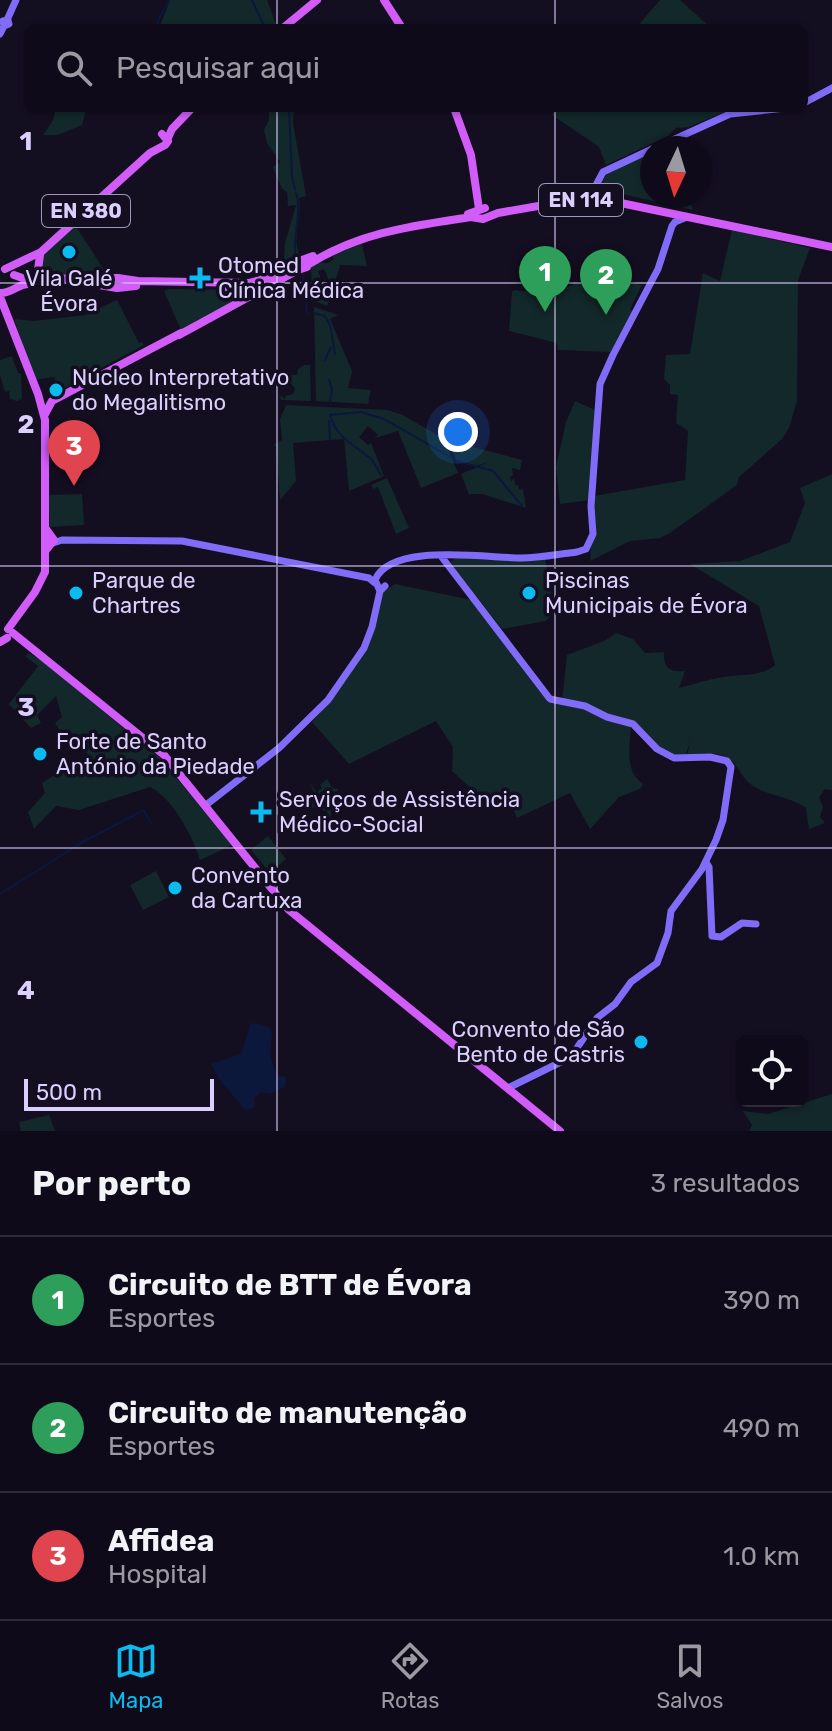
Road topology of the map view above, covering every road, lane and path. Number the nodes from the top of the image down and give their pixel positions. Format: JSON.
{"nodes":[{"id":1,"x":16,"y":0,"type":"edge"},
{"id":2,"x":317,"y":0,"type":"edge"},
{"id":3,"x":385,"y":0,"type":"edge"},
{"id":4,"x":288,"y":24,"type":"edge"},
{"id":5,"x":401,"y":24,"type":"edge"},
{"id":6,"x":0,"y":34,"type":"edge"},
{"id":7,"x":832,"y":88,"type":"edge"},
{"id":8,"x":808,"y":101,"type":"edge"},
{"id":9,"x":188,"y":112,"type":"edge"},
{"id":10,"x":457,"y":112,"type":"edge"},
{"id":11,"x":749,"y":112,"type":"edge"},
{"id":12,"x":682,"y":136,"type":"edge"},
{"id":13,"x":640,"y":155,"type":"edge"},
{"id":14,"x":594,"y":194,"type":"junction"},
{"id":15,"x":482,"y":212,"type":"junction"},
{"id":16,"x":672,"y":217,"type":"junction"},
{"id":17,"x":832,"y":247,"type":"edge"},
{"id":18,"x":41,"y":252,"type":"junction"},
{"id":19,"x":305,"y":263,"type":"junction"},
{"id":20,"x":8,"y":272,"type":"edge"},
{"id":21,"x":50,"y":280,"type":"junction"},
{"id":22,"x":118,"y":283,"type":"junction"},
{"id":23,"x":247,"y":283,"type":"junction"},
{"id":24,"x":246,"y":294,"type":"junction"},
{"id":25,"x":5,"y":295,"type":"edge"},
{"id":26,"x":43,"y":401,"type":"junction"},
{"id":27,"x":44,"y":434,"type":"junction"},
{"id":28,"x":50,"y":540,"type":"junction"},
{"id":29,"x":441,"y":556,"type":"junction"},
{"id":30,"x":379,"y":579,"type":"junction"},
{"id":31,"x":7,"y":634,"type":"edge"},
{"id":32,"x":208,"y":802,"type":"junction"},
{"id":33,"x":706,"y":862,"type":"junction"},
{"id":34,"x":756,"y":924,"type":"dead end"},
{"id":35,"x":508,"y":1088,"type":"junction"},
{"id":36,"x":560,"y":1131,"type":"edge"}],
"edges":[{"from":1,"to":6,"type":"street"},
{"from":2,"to":4,"type":"main road"},
{"from":3,"to":5,"type":"main road"},
{"from":7,"to":8,"type":"street"},
{"from":9,"to":18,"type":"main road","number":"EN 380"},
{"from":10,"to":15,"type":"main road"},
{"from":11,"to":12,"type":"street"},
{"from":13,"to":14,"type":"street"},
{"from":14,"to":15,"type":"main road","number":"EN 114"},
{"from":14,"to":16,"type":"main road","number":"EN 114"},
{"from":15,"to":19,"type":"main road","number":"EN 114"},
{"from":16,"to":17,"type":"main road","number":"EN 114"},
{"from":16,"to":29,"type":"street"},
{"from":18,"to":20,"type":"main road","number":"EN 380"},
{"from":18,"to":21,"type":"main road"},
{"from":19,"to":23,"type":"main road","number":"EN 114"},
{"from":19,"to":24,"type":"main road","number":"EN 114"},
{"from":20,"to":21,"type":"main road"},
{"from":20,"to":25,"type":"main road"},
{"from":21,"to":22,"type":"main road"},
{"from":22,"to":23,"type":"main road"},
{"from":22,"to":24,"type":"main road"},
{"from":22,"to":25,"type":"main road"},
{"from":23,"to":24,"type":"main road"},
{"from":24,"to":26,"type":"main road"},
{"from":25,"to":26,"type":"main road"},
{"from":26,"to":27,"type":"main road"},
{"from":26,"to":27,"type":"main road"},
{"from":27,"to":28,"type":"main road"},
{"from":28,"to":30,"type":"street"},
{"from":28,"to":31,"type":"main road"},
{"from":29,"to":30,"type":"street"},
{"from":29,"to":33,"type":"street"},
{"from":30,"to":32,"type":"street"},
{"from":31,"to":32,"type":"main road"},
{"from":32,"to":35,"type":"main road"},
{"from":33,"to":34,"type":"street"},
{"from":33,"to":35,"type":"street"},
{"from":35,"to":36,"type":"main road"}]}
